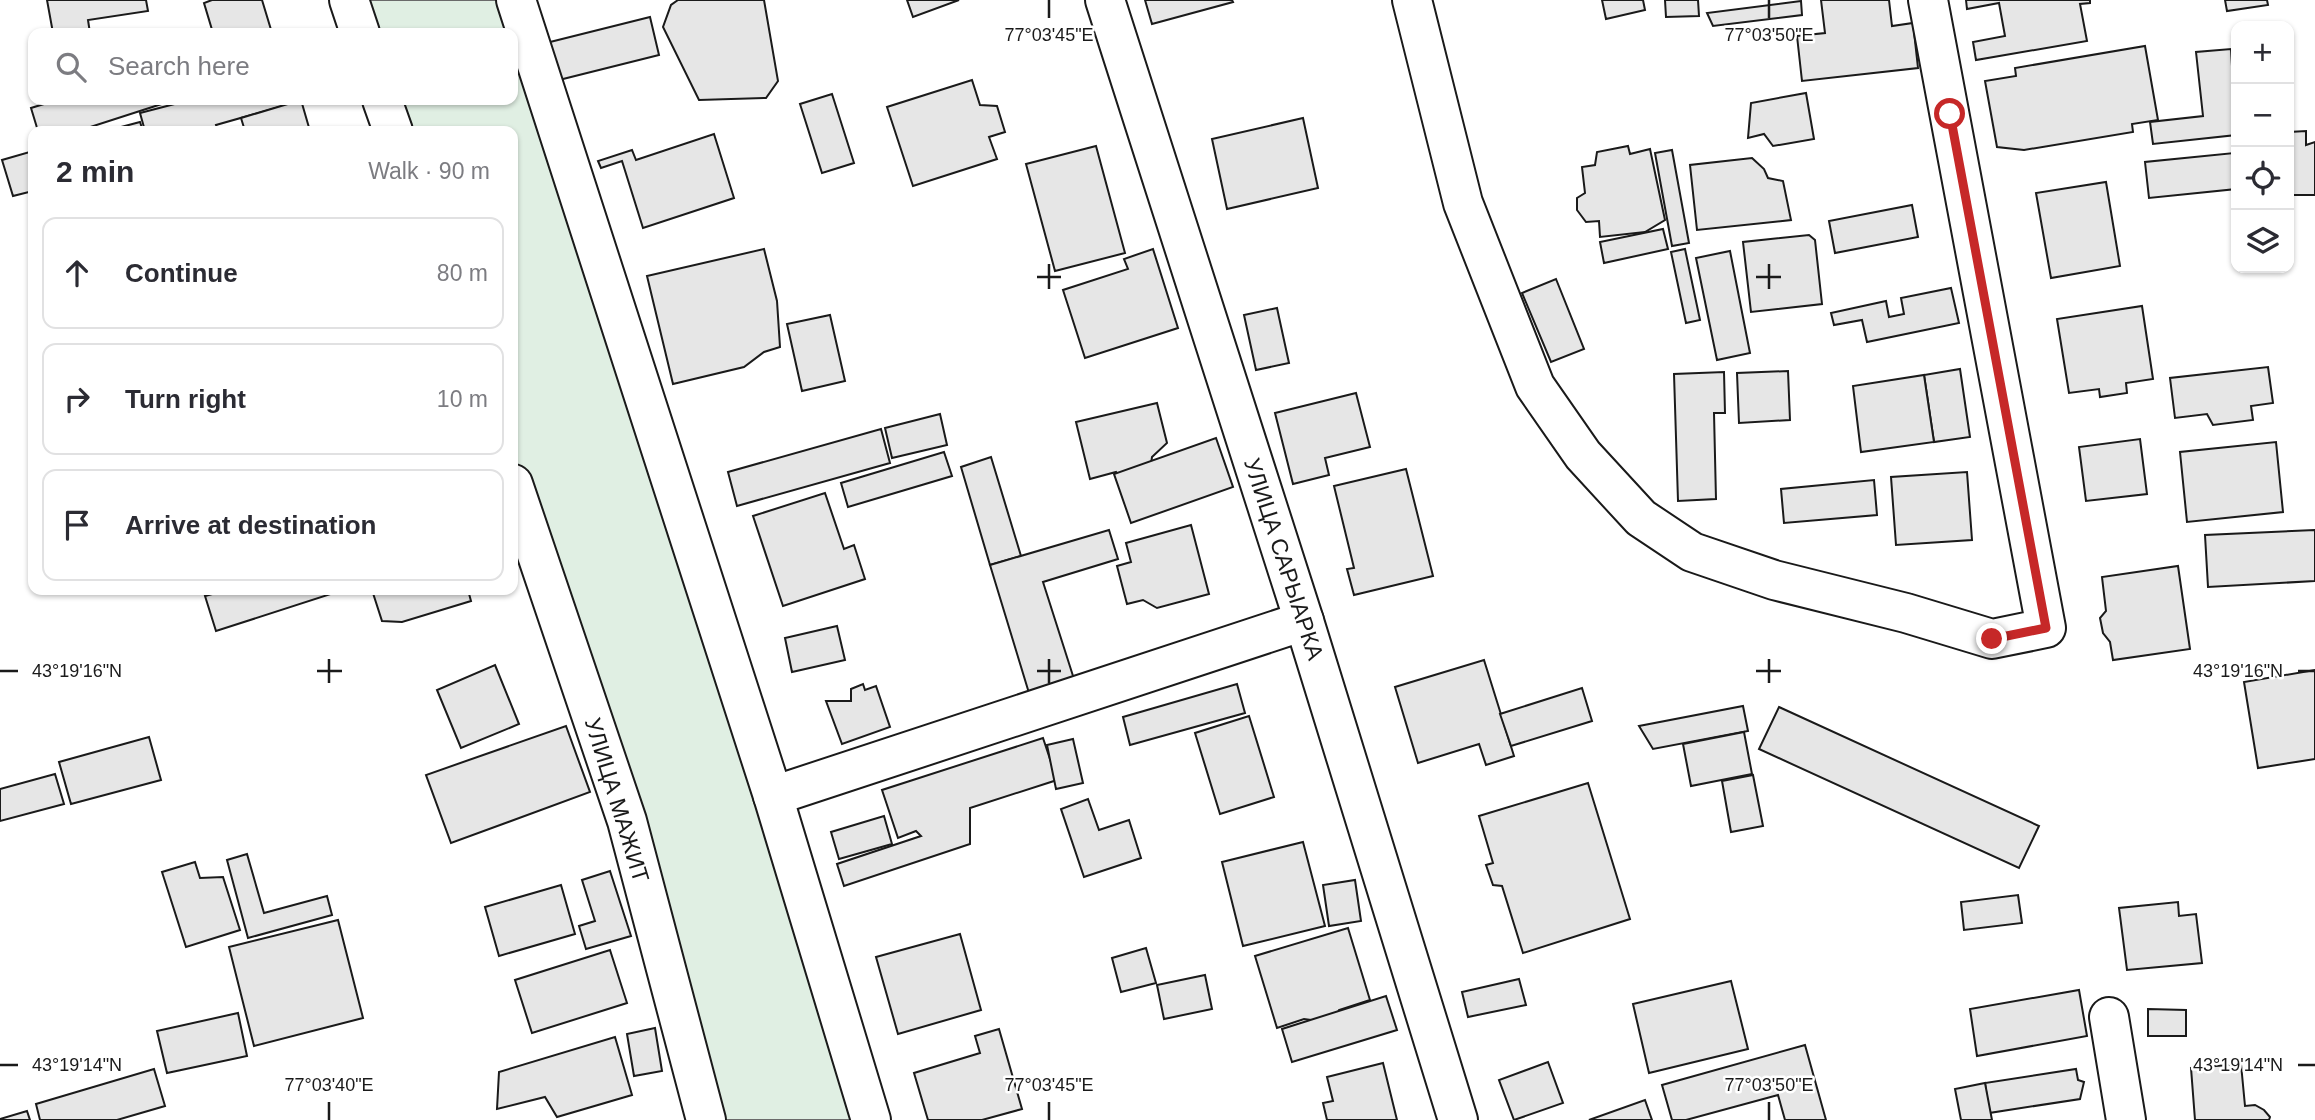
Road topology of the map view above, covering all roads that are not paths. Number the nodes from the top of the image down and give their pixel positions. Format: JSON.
{"nodes":[{"id":1,"x":349,"y":0,"type":"edge"},
{"id":2,"x":516,"y":0,"type":"edge"},
{"id":3,"x":1105,"y":0,"type":"edge"},
{"id":4,"x":1412,"y":0,"type":"edge"},
{"id":5,"x":1928,"y":0,"type":"edge"},
{"id":6,"x":358,"y":28,"type":"edge"},
{"id":7,"x":384,"y":105,"type":"edge"},
{"id":8,"x":391,"y":126,"type":"edge"},
{"id":9,"x":518,"y":499,"type":"edge"},
{"id":10,"x":1304,"y":621,"type":"junction"},
{"id":11,"x":773,"y":796,"type":"junction"},
{"id":12,"x":2109,"y":1017,"type":"dead end"},
{"id":13,"x":706,"y":1120,"type":"edge"},
{"id":14,"x":871,"y":1120,"type":"edge"},
{"id":15,"x":1458,"y":1120,"type":"edge"},
{"id":16,"x":2126,"y":1120,"type":"edge"}],
"edges":[{"from":1,"to":6,"type":"street"},
{"from":2,"to":11,"type":"street"},
{"from":3,"to":10,"type":"street","name":"УЛИЦА САРЫАРКА"},
{"from":4,"to":5,"type":"street"},
{"from":7,"to":8,"type":"street"},
{"from":9,"to":13,"type":"street","name":"УЛИЦА МАЖИТ"},
{"from":10,"to":11,"type":"street"},
{"from":10,"to":15,"type":"street","name":"УЛИЦА САРЫАРКА"},
{"from":11,"to":14,"type":"street"},
{"from":12,"to":16,"type":"street"}]}
